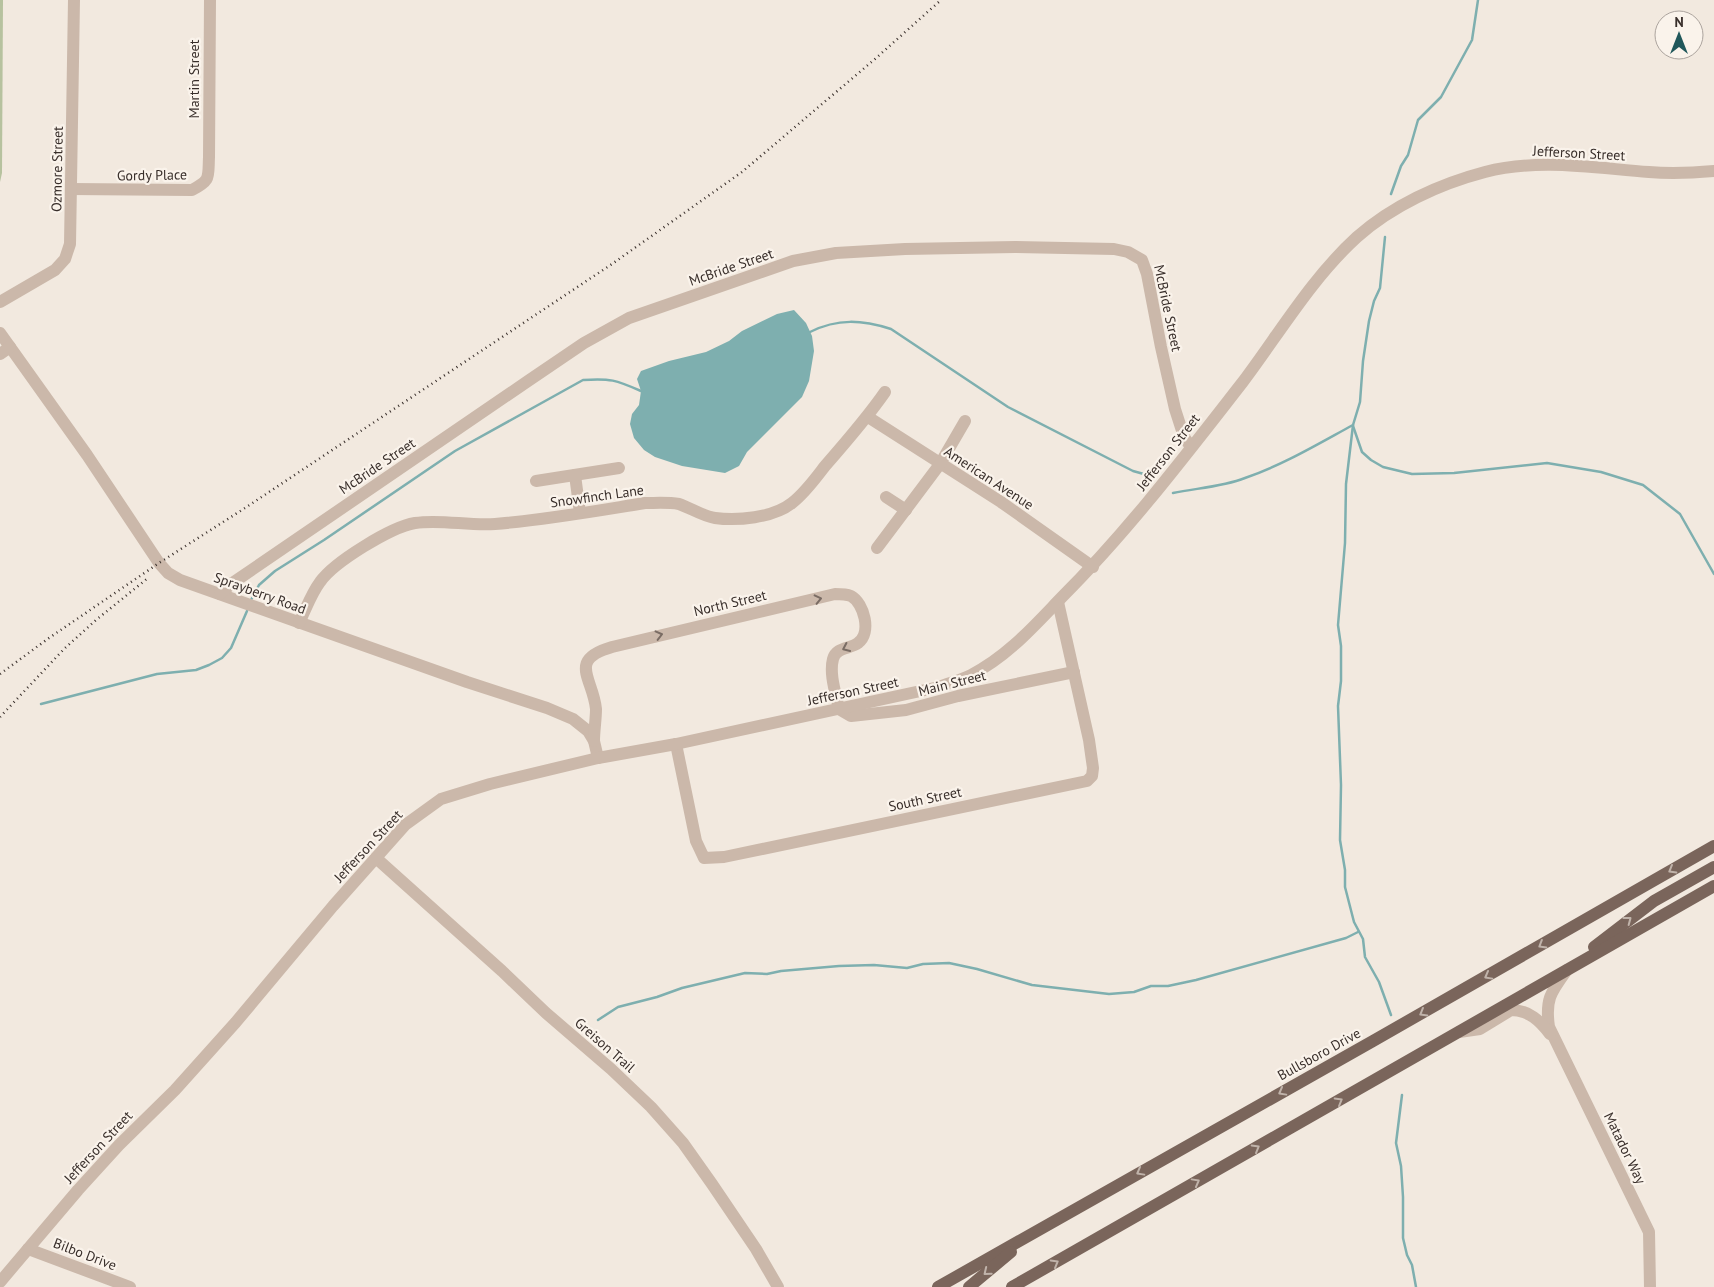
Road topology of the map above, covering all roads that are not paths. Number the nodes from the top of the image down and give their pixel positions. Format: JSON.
{"nodes":[{"id":1,"x":74,"y":0,"type":"edge"},
{"id":2,"x":210,"y":0,"type":"edge"},
{"id":3,"x":209,"y":157,"type":"joint"},
{"id":4,"x":1714,"y":171,"type":"edge"},
{"id":5,"x":71,"y":189,"type":"junction"},
{"id":6,"x":0,"y":302,"type":"edge"},
{"id":7,"x":0,"y":333,"type":"edge"},
{"id":8,"x":5,"y":351,"type":"edge"},
{"id":9,"x":885,"y":392,"type":"dead end"},
{"id":10,"x":868,"y":417,"type":"junction"},
{"id":11,"x":965,"y":421,"type":"dead end"},
{"id":12,"x":1191,"y":447,"type":"junction"},
{"id":13,"x":940,"y":464,"type":"junction"},
{"id":14,"x":620,"y":468,"type":"dead end"},
{"id":15,"x":575,"y":475,"type":"junction"},
{"id":16,"x":536,"y":481,"type":"dead end"},
{"id":17,"x":886,"y":497,"type":"dead end"},
{"id":18,"x":906,"y":510,"type":"junction"},
{"id":19,"x":580,"y":513,"type":"junction"},
{"id":20,"x":877,"y":548,"type":"dead end"},
{"id":21,"x":1093,"y":567,"type":"junction"},
{"id":22,"x":220,"y":594,"type":"junction"},
{"id":23,"x":1058,"y":602,"type":"junction"},
{"id":24,"x":300,"y":623,"type":"junction"},
{"id":25,"x":1074,"y":672,"type":"junction"},
{"id":26,"x":839,"y":709,"type":"junction"},
{"id":27,"x":594,"y":741,"type":"junction"},
{"id":28,"x":676,"y":744,"type":"junction"},
{"id":29,"x":598,"y":758,"type":"junction"},
{"id":30,"x":1714,"y":846,"type":"edge"},
{"id":31,"x":376,"y":858,"type":"junction"},
{"id":32,"x":1714,"y":867,"type":"edge"},
{"id":33,"x":1714,"y":886,"type":"edge"},
{"id":34,"x":1714,"y":894,"type":"edge"},
{"id":35,"x":1688,"y":901,"type":"junction"},
{"id":36,"x":1565,"y":971,"type":"junction"},
{"id":37,"x":1456,"y":1033,"type":"junction"},
{"id":38,"x":1558,"y":1044,"type":"junction"},
{"id":39,"x":1031,"y":1234,"type":"junction"},
{"id":40,"x":28,"y":1248,"type":"junction"},
{"id":41,"x":0,"y":1282,"type":"edge"},
{"id":42,"x":130,"y":1287,"type":"edge"},
{"id":43,"x":778,"y":1287,"type":"edge"},
{"id":44,"x":938,"y":1287,"type":"edge"},
{"id":45,"x":969,"y":1287,"type":"edge"},
{"id":46,"x":1012,"y":1287,"type":"edge"},
{"id":47,"x":1650,"y":1287,"type":"edge"}],
"edges":[{"from":1,"to":5,"type":"street","name":"Ozmore Street"},
{"from":2,"to":3,"type":"street","name":"Martin Street"},
{"from":3,"to":5,"type":"street","name":"Gordy Place"},
{"from":4,"to":12,"type":"street","name":"Jefferson Street"},
{"from":5,"to":6,"type":"street","name":"Ozmore Street"},
{"from":7,"to":8,"type":"street","name":"Sprayberry Road"},
{"from":8,"to":22,"type":"street","name":"Sprayberry Road"},
{"from":9,"to":10,"type":"street","name":"Snowfinch Lane"},
{"from":10,"to":13,"type":"street","name":"American Avenue"},
{"from":10,"to":19,"type":"street","name":"Snowfinch Lane"},
{"from":11,"to":13,"type":"street"},
{"from":12,"to":21,"type":"street","name":"Jefferson Street"},
{"from":12,"to":22,"type":"street","name":"McBride Street"},
{"from":13,"to":18,"type":"street"},
{"from":13,"to":21,"type":"street","name":"American Avenue"},
{"from":14,"to":15,"type":"street"},
{"from":15,"to":16,"type":"street"},
{"from":15,"to":19,"type":"street"},
{"from":17,"to":18,"type":"street"},
{"from":18,"to":20,"type":"street"},
{"from":19,"to":24,"type":"street","name":"Snowfinch Lane"},
{"from":21,"to":23,"type":"street","name":"Jefferson Street"},
{"from":22,"to":24,"type":"street","name":"Sprayberry Road"},
{"from":23,"to":25,"type":"street","name":"South Street"},
{"from":23,"to":26,"type":"street","name":"Jefferson Street"},
{"from":24,"to":27,"type":"street","name":"Sprayberry Road"},
{"from":25,"to":26,"type":"street","name":"Main Street"},
{"from":25,"to":28,"type":"street","name":"South Street"},
{"from":27,"to":26,"type":"street","name":"North Street","one_way":true},
{"from":26,"to":28,"type":"street","name":"Jefferson Street"},
{"from":27,"to":29,"type":"street","name":"Sprayberry Road"},
{"from":28,"to":29,"type":"street","name":"Jefferson Street"},
{"from":29,"to":31,"type":"street","name":"Jefferson Street"},
{"from":30,"to":39,"type":"main road","name":"Bullsboro Drive","one_way":true},
{"from":31,"to":40,"type":"street","name":"Jefferson Street"},
{"from":31,"to":43,"type":"street","name":"Greison Trail"},
{"from":36,"to":32,"type":"main road","one_way":true},
{"from":33,"to":35,"type":"main road"},
{"from":34,"to":35,"type":"main road"},
{"from":35,"to":36,"type":"main road"},
{"from":36,"to":37,"type":"main road"},
{"from":36,"to":38,"type":"street","name":"Matador Way"},
{"from":37,"to":38,"type":"street"},
{"from":46,"to":37,"type":"main road","one_way":true},
{"from":38,"to":47,"type":"street","name":"Matador Way"},
{"from":39,"to":44,"type":"main road","name":"Bullsboro Drive"},
{"from":39,"to":45,"type":"main road","one_way":true},
{"from":40,"to":41,"type":"street","name":"Jefferson Street"},
{"from":40,"to":42,"type":"street","name":"Bilbo Drive"}]}
